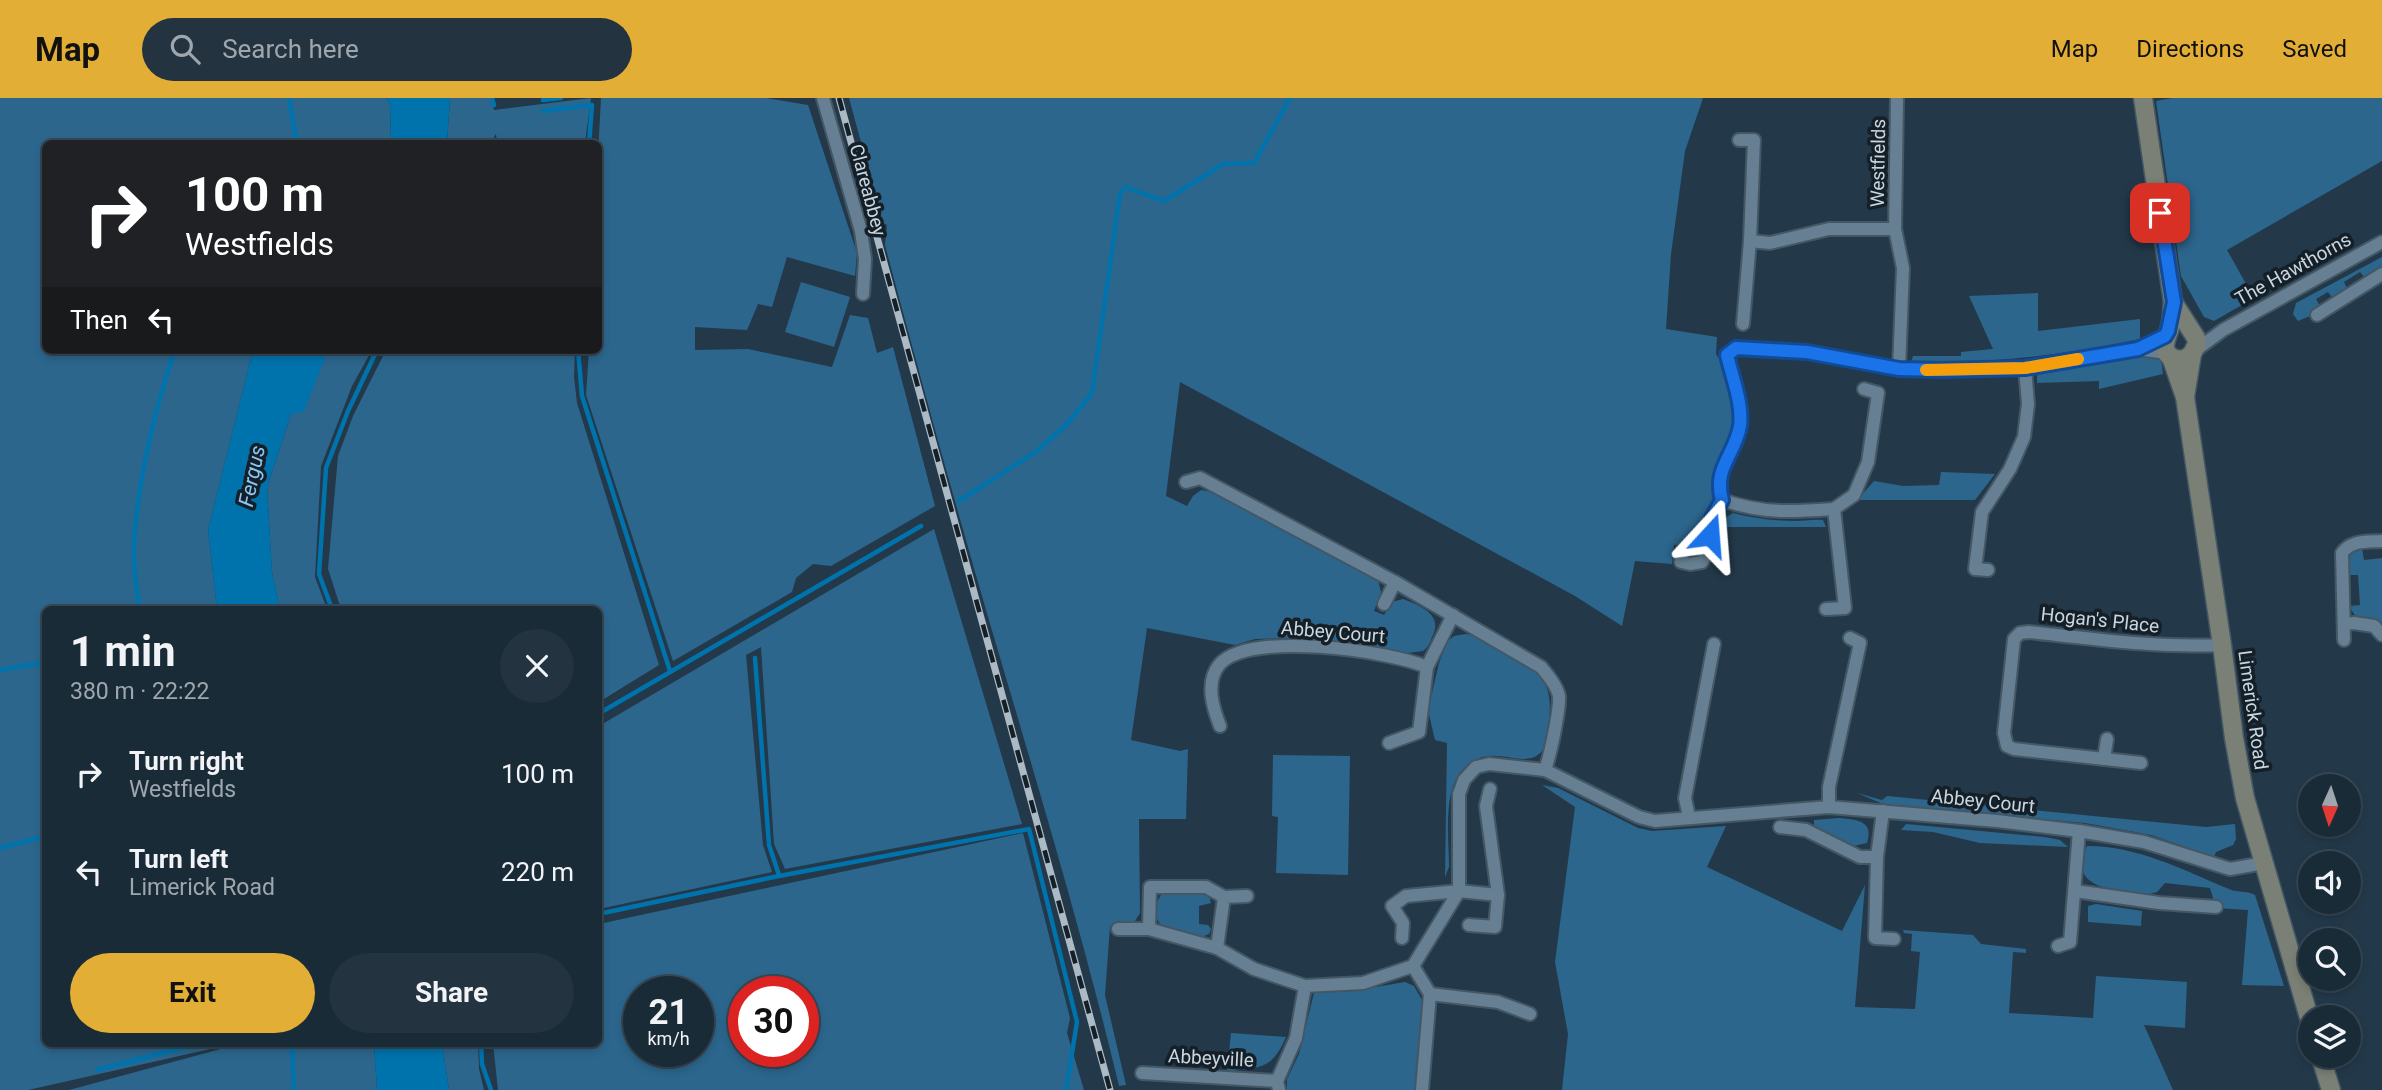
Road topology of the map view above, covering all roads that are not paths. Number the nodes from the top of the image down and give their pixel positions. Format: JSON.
{"nodes":[{"id":1,"x":823,"y":98,"type":"edge"},
{"id":2,"x":1897,"y":98,"type":"edge"},
{"id":3,"x":2143,"y":98,"type":"edge"},
{"id":4,"x":1739,"y":140,"type":"dead end"},
{"id":5,"x":1895,"y":229,"type":"junction"},
{"id":6,"x":1750,"y":241,"type":"junction"},
{"id":7,"x":2382,"y":242,"type":"edge"},
{"id":8,"x":2382,"y":274,"type":"edge"},
{"id":9,"x":863,"y":294,"type":"dead end"},
{"id":10,"x":2174,"y":302,"type":"junction"},
{"id":11,"x":2317,"y":315,"type":"dead end"},
{"id":12,"x":1742,"y":324,"type":"dead end"},
{"id":13,"x":2193,"y":342,"type":"junction"},
{"id":14,"x":2168,"y":344,"type":"junction"},
{"id":15,"x":2025,"y":368,"type":"junction"},
{"id":16,"x":1899,"y":369,"type":"junction"},
{"id":17,"x":1864,"y":389,"type":"dead end"},
{"id":18,"x":2185,"y":397,"type":"junction"},
{"id":19,"x":1186,"y":482,"type":"dead end"},
{"id":20,"x":1722,"y":500,"type":"junction"},
{"id":21,"x":1834,"y":509,"type":"junction"},
{"id":22,"x":2382,"y":541,"type":"edge"},
{"id":23,"x":1682,"y":551,"type":"dead end"},
{"id":24,"x":1988,"y":570,"type":"dead end"},
{"id":25,"x":1395,"y":582,"type":"junction"},
{"id":26,"x":1384,"y":604,"type":"dead end"},
{"id":27,"x":1826,"y":609,"type":"dead end"},
{"id":28,"x":1453,"y":615,"type":"junction"},
{"id":29,"x":2344,"y":624,"type":"junction"},
{"id":30,"x":2382,"y":635,"type":"edge"},
{"id":31,"x":1850,"y":638,"type":"dead end"},
{"id":32,"x":2344,"y":640,"type":"dead end"},
{"id":33,"x":1714,"y":644,"type":"dead end"},
{"id":34,"x":2222,"y":645,"type":"junction"},
{"id":35,"x":1427,"y":667,"type":"junction"},
{"id":36,"x":1220,"y":726,"type":"dead end"},
{"id":37,"x":2106,"y":739,"type":"dead end"},
{"id":38,"x":1389,"y":743,"type":"dead end"},
{"id":39,"x":2104,"y":759,"type":"junction"},
{"id":40,"x":2141,"y":763,"type":"dead end"},
{"id":41,"x":1545,"y":770,"type":"junction"},
{"id":42,"x":1490,"y":789,"type":"dead end"},
{"id":43,"x":1829,"y":807,"type":"junction"},
{"id":44,"x":1883,"y":811,"type":"junction"},
{"id":45,"x":1689,"y":817,"type":"junction"},
{"id":46,"x":1780,"y":827,"type":"dead end"},
{"id":47,"x":2079,"y":831,"type":"junction"},
{"id":48,"x":1877,"y":858,"type":"junction"},
{"id":49,"x":2264,"y":863,"type":"junction"},
{"id":50,"x":1459,"y":891,"type":"junction"},
{"id":51,"x":2076,"y":891,"type":"junction"},
{"id":52,"x":1498,"y":895,"type":"junction"},
{"id":53,"x":1247,"y":896,"type":"dead end"},
{"id":54,"x":1224,"y":897,"type":"junction"},
{"id":55,"x":2216,"y":907,"type":"dead end"},
{"id":56,"x":1469,"y":925,"type":"dead end"},
{"id":57,"x":1118,"y":929,"type":"dead end"},
{"id":58,"x":1149,"y":929,"type":"junction"},
{"id":59,"x":1402,"y":938,"type":"dead end"},
{"id":60,"x":1894,"y":939,"type":"dead end"},
{"id":61,"x":2058,"y":946,"type":"dead end"},
{"id":62,"x":1217,"y":948,"type":"junction"},
{"id":63,"x":1413,"y":966,"type":"junction"},
{"id":64,"x":1305,"y":986,"type":"junction"},
{"id":65,"x":1430,"y":994,"type":"junction"},
{"id":66,"x":2305,"y":1005,"type":"edge"},
{"id":67,"x":1530,"y":1014,"type":"dead end"},
{"id":68,"x":2324,"y":1068,"type":"edge"},
{"id":69,"x":1142,"y":1073,"type":"dead end"},
{"id":70,"x":1278,"y":1085,"type":"edge"},
{"id":71,"x":1422,"y":1090,"type":"edge"},
{"id":72,"x":2331,"y":1090,"type":"edge"}],
"edges":[{"from":1,"to":9,"type":"street","name":"Clareabbey"},
{"from":2,"to":5,"type":"street","name":"Westfields"},
{"from":3,"to":10,"type":"main road"},
{"from":4,"to":6,"type":"street"},
{"from":5,"to":6,"type":"street","name":"Westfields"},
{"from":5,"to":16,"type":"street","name":"Westfields"},
{"from":6,"to":12,"type":"street"},
{"from":7,"to":13,"type":"street","name":"The Hawthorns"},
{"from":8,"to":11,"type":"street"},
{"from":10,"to":13,"type":"main road"},
{"from":10,"to":14,"type":"main road"},
{"from":13,"to":14,"type":"main road"},
{"from":13,"to":14,"type":"main road"},
{"from":13,"to":18,"type":"main road","name":"Limerick Road"},
{"from":14,"to":15,"type":"street"},
{"from":14,"to":18,"type":"main road","name":"Limerick Road"},
{"from":15,"to":16,"type":"street"},
{"from":15,"to":24,"type":"street"},
{"from":16,"to":20,"type":"street"},
{"from":17,"to":21,"type":"street"},
{"from":18,"to":34,"type":"main road","name":"Limerick Road"},
{"from":19,"to":25,"type":"street"},
{"from":20,"to":21,"type":"street"},
{"from":20,"to":23,"type":"street"},
{"from":21,"to":27,"type":"street"},
{"from":22,"to":29,"type":"street"},
{"from":25,"to":26,"type":"street","name":"Abbey Court"},
{"from":25,"to":28,"type":"street"},
{"from":28,"to":35,"type":"street"},
{"from":28,"to":41,"type":"street"},
{"from":29,"to":30,"type":"street"},
{"from":29,"to":32,"type":"street"},
{"from":31,"to":43,"type":"street"},
{"from":33,"to":45,"type":"street"},
{"from":34,"to":39,"type":"street","name":"Hogan's Place"},
{"from":34,"to":49,"type":"main road","name":"Limerick Road"},
{"from":35,"to":36,"type":"street","name":"Abbey Court"},
{"from":35,"to":38,"type":"street"},
{"from":37,"to":39,"type":"street"},
{"from":39,"to":40,"type":"street","name":"Hogan's Place"},
{"from":41,"to":45,"type":"street","name":"Abbey Court"},
{"from":41,"to":50,"type":"street","name":"Abbey Court"},
{"from":42,"to":52,"type":"street"},
{"from":43,"to":44,"type":"street","name":"Abbey Court"},
{"from":43,"to":45,"type":"street","name":"Abbey Court"},
{"from":44,"to":47,"type":"street","name":"Abbey Court"},
{"from":44,"to":48,"type":"street"},
{"from":46,"to":48,"type":"street"},
{"from":47,"to":49,"type":"street","name":"Abbey Court"},
{"from":47,"to":51,"type":"street"},
{"from":48,"to":60,"type":"street"},
{"from":49,"to":66,"type":"main road","name":"Limerick Road"},
{"from":50,"to":52,"type":"street"},
{"from":50,"to":59,"type":"street"},
{"from":50,"to":63,"type":"street"},
{"from":51,"to":55,"type":"street"},
{"from":51,"to":61,"type":"street"},
{"from":52,"to":56,"type":"street"},
{"from":53,"to":54,"type":"street"},
{"from":54,"to":58,"type":"street"},
{"from":54,"to":62,"type":"street"},
{"from":57,"to":58,"type":"street"},
{"from":58,"to":62,"type":"street"},
{"from":62,"to":64,"type":"street"},
{"from":63,"to":64,"type":"street"},
{"from":63,"to":65,"type":"street"},
{"from":64,"to":70,"type":"street","name":"Abbeyville"},
{"from":65,"to":67,"type":"street"},
{"from":65,"to":71,"type":"street"},
{"from":68,"to":72,"type":"main road"},
{"from":69,"to":70,"type":"street","name":"Abbeyville"}]}
